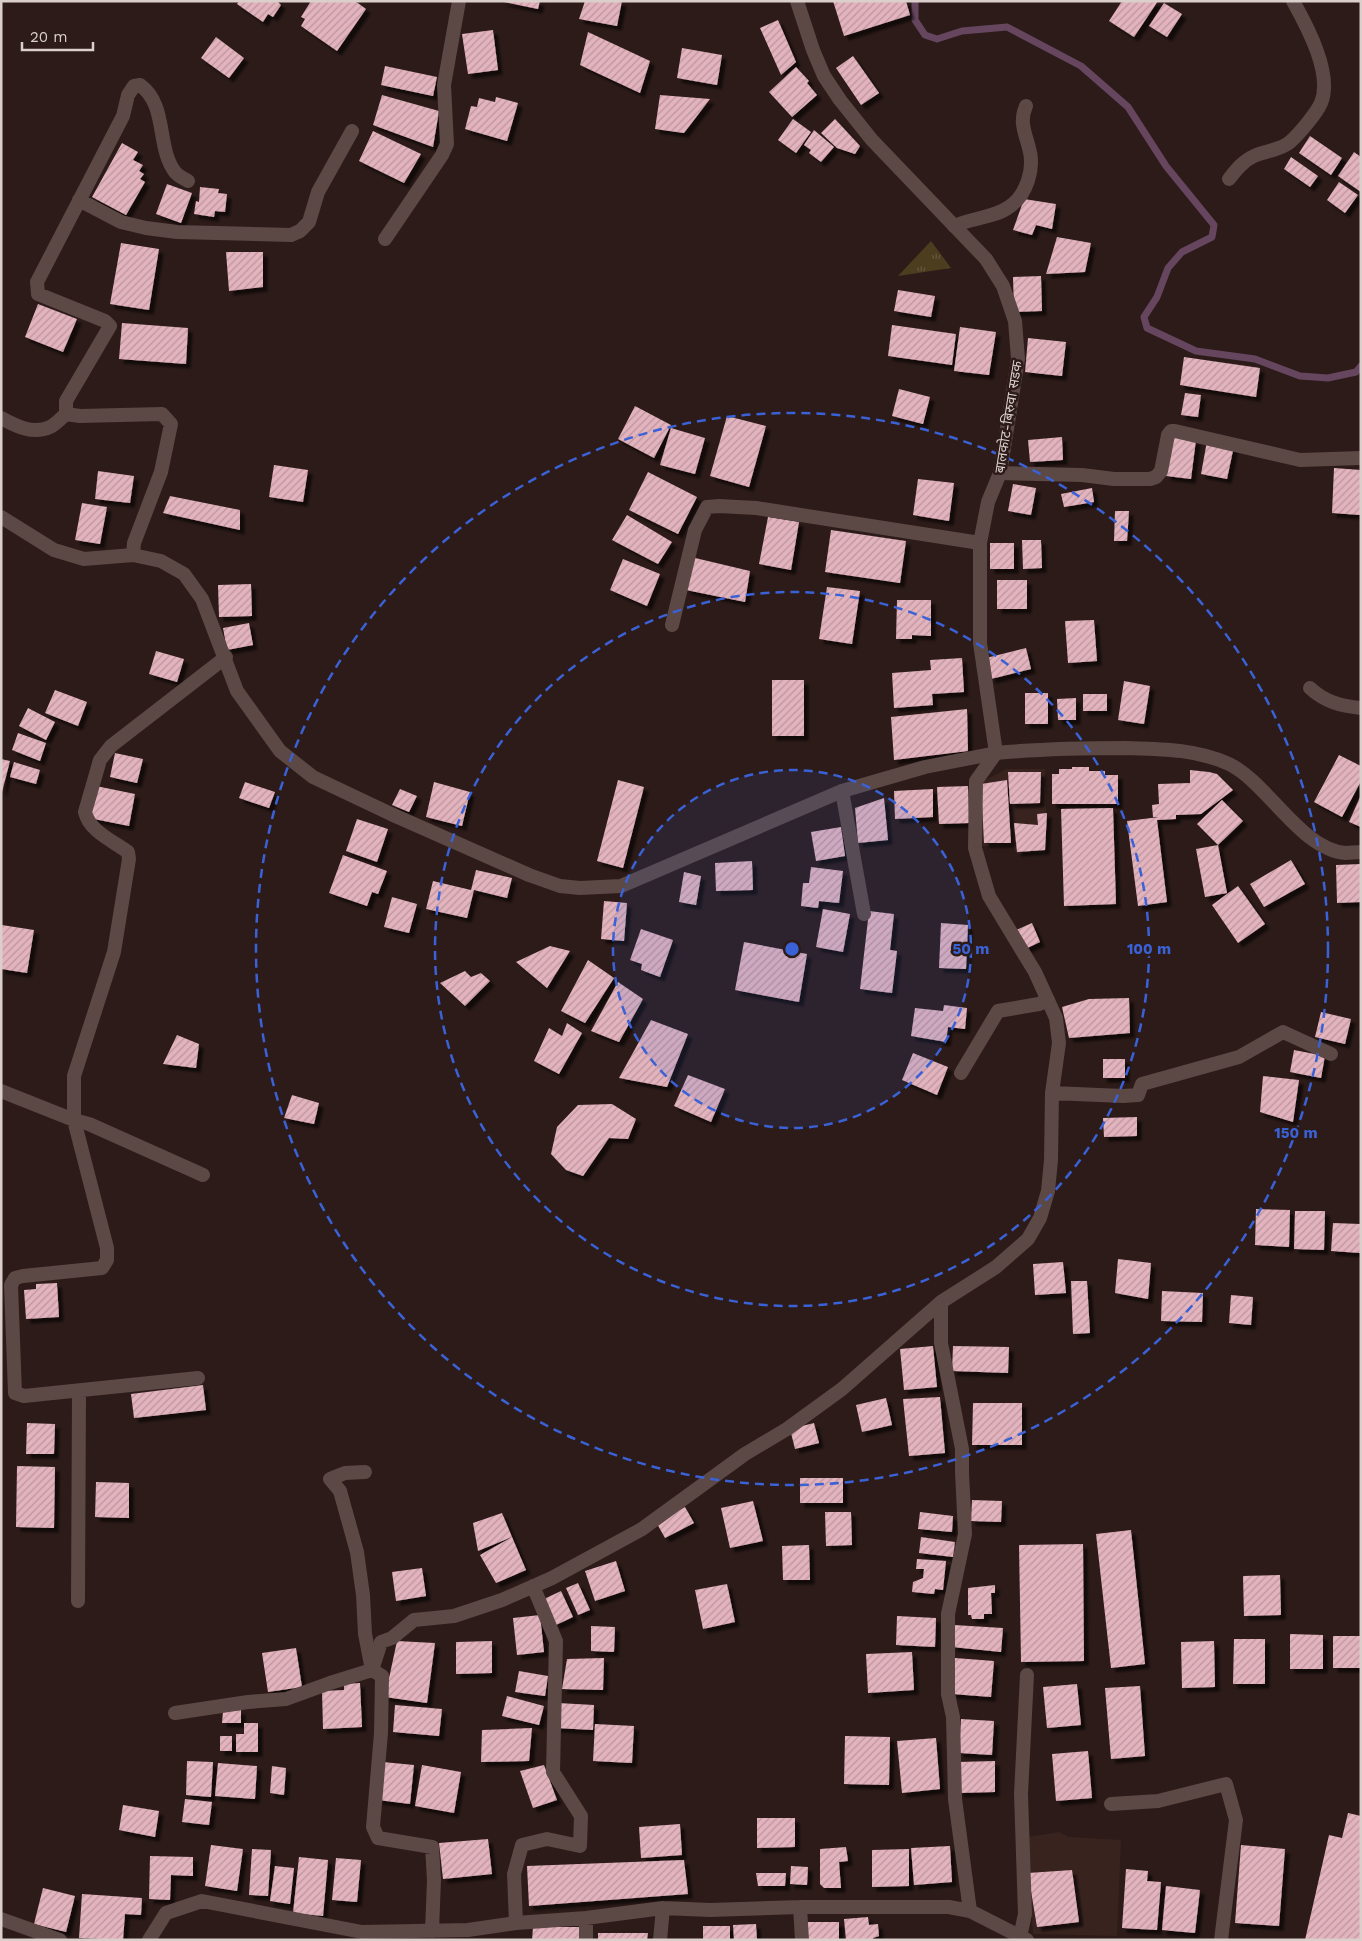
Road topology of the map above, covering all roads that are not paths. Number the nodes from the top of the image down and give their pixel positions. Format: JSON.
{"nodes":[{"id":1,"x":459,"y":1,"type":"edge"},
{"id":2,"x":797,"y":1,"type":"edge"},
{"id":3,"x":1293,"y":1,"type":"edge"},
{"id":4,"x":1026,"y":106,"type":"dead end"},
{"id":5,"x":352,"y":130,"type":"dead end"},
{"id":6,"x":1229,"y":179,"type":"dead end"},
{"id":7,"x":188,"y":181,"type":"dead end"},
{"id":8,"x":79,"y":200,"type":"junction"},
{"id":9,"x":954,"y":226,"type":"junction"},
{"id":10,"x":385,"y":239,"type":"dead end"},
{"id":11,"x":66,"y":414,"type":"junction"},
{"id":12,"x":1,"y":418,"type":"edge"},
{"id":13,"x":1361,"y":458,"type":"edge"},
{"id":14,"x":1000,"y":473,"type":"junction"},
{"id":15,"x":3,"y":522,"type":"edge"},
{"id":16,"x":980,"y":543,"type":"junction"},
{"id":17,"x":133,"y":555,"type":"junction"},
{"id":18,"x":672,"y":626,"type":"dead end"},
{"id":19,"x":226,"y":657,"type":"junction"},
{"id":20,"x":1310,"y":688,"type":"dead end"},
{"id":21,"x":1361,"y":708,"type":"edge"},
{"id":22,"x":996,"y":753,"type":"junction"},
{"id":23,"x":842,"y":790,"type":"junction"},
{"id":24,"x":1361,"y":852,"type":"edge"},
{"id":25,"x":864,"y":914,"type":"dead end"},
{"id":26,"x":1048,"y":1000,"type":"junction"},
{"id":27,"x":1331,"y":1054,"type":"dead end"},
{"id":28,"x":961,"y":1073,"type":"dead end"},
{"id":29,"x":1,"y":1091,"type":"edge"},
{"id":30,"x":1052,"y":1093,"type":"junction"},
{"id":31,"x":74,"y":1120,"type":"junction"},
{"id":32,"x":203,"y":1175,"type":"dead end"},
{"id":33,"x":941,"y":1302,"type":"junction"},
{"id":34,"x":198,"y":1378,"type":"dead end"},
{"id":35,"x":79,"y":1391,"type":"junction"},
{"id":36,"x":365,"y":1472,"type":"dead end"},
{"id":37,"x":533,"y":1586,"type":"junction"},
{"id":38,"x":78,"y":1601,"type":"dead end"},
{"id":39,"x":372,"y":1670,"type":"junction"},
{"id":40,"x":1027,"y":1675,"type":"dead end"},
{"id":41,"x":175,"y":1713,"type":"dead end"},
{"id":42,"x":1111,"y":1804,"type":"dead end"},
{"id":43,"x":800,"y":1907,"type":"junction"},
{"id":44,"x":663,"y":1908,"type":"junction"},
{"id":45,"x":970,"y":1911,"type":"junction"},
{"id":46,"x":586,"y":1918,"type":"junction"},
{"id":47,"x":1,"y":1919,"type":"edge"},
{"id":48,"x":516,"y":1923,"type":"junction"},
{"id":49,"x":432,"y":1931,"type":"junction"},
{"id":50,"x":1023,"y":1938,"type":"edge"},
{"id":51,"x":60,"y":1940,"type":"edge"},
{"id":52,"x":149,"y":1940,"type":"edge"},
{"id":53,"x":586,"y":1940,"type":"edge"},
{"id":54,"x":660,"y":1940,"type":"edge"},
{"id":55,"x":802,"y":1940,"type":"edge"},
{"id":56,"x":1221,"y":1940,"type":"edge"}],
"edges":[{"from":1,"to":10,"type":"street"},
{"from":2,"to":9,"type":"street","name":"बालकोट-बिरुवा सडक"},
{"from":3,"to":6,"type":"street"},
{"from":4,"to":9,"type":"street"},
{"from":5,"to":8,"type":"street"},
{"from":7,"to":8,"type":"street"},
{"from":8,"to":11,"type":"street"},
{"from":9,"to":14,"type":"street","name":"बालकोट-बिरुवा सडक"},
{"from":11,"to":12,"type":"street"},
{"from":11,"to":17,"type":"street"},
{"from":13,"to":14,"type":"street"},
{"from":14,"to":16,"type":"street","name":"बालकोट-बिरुवा सडक"},
{"from":15,"to":17,"type":"street"},
{"from":16,"to":18,"type":"street"},
{"from":16,"to":22,"type":"street","name":"बालकोट-बिरुवा सडक"},
{"from":17,"to":19,"type":"street"},
{"from":19,"to":23,"type":"street"},
{"from":19,"to":31,"type":"street"},
{"from":20,"to":21,"type":"street"},
{"from":22,"to":23,"type":"street"},
{"from":22,"to":24,"type":"street"},
{"from":22,"to":26,"type":"street"},
{"from":23,"to":25,"type":"street"},
{"from":26,"to":28,"type":"street"},
{"from":26,"to":30,"type":"street"},
{"from":27,"to":30,"type":"street"},
{"from":29,"to":31,"type":"street"},
{"from":30,"to":33,"type":"street"},
{"from":31,"to":32,"type":"street"},
{"from":31,"to":35,"type":"street"},
{"from":33,"to":37,"type":"street"},
{"from":33,"to":45,"type":"street"},
{"from":34,"to":35,"type":"street"},
{"from":35,"to":38,"type":"street"},
{"from":36,"to":39,"type":"street"},
{"from":37,"to":39,"type":"street"},
{"from":37,"to":48,"type":"street"},
{"from":39,"to":41,"type":"street"},
{"from":39,"to":49,"type":"street"},
{"from":40,"to":50,"type":"street"},
{"from":42,"to":56,"type":"street"},
{"from":43,"to":44,"type":"street"},
{"from":43,"to":45,"type":"street"},
{"from":43,"to":55,"type":"street"},
{"from":44,"to":46,"type":"street"},
{"from":44,"to":54,"type":"street"},
{"from":45,"to":50,"type":"street"},
{"from":46,"to":48,"type":"street"},
{"from":46,"to":53,"type":"street"},
{"from":47,"to":51,"type":"street"},
{"from":48,"to":49,"type":"street"},
{"from":49,"to":52,"type":"street"}]}
